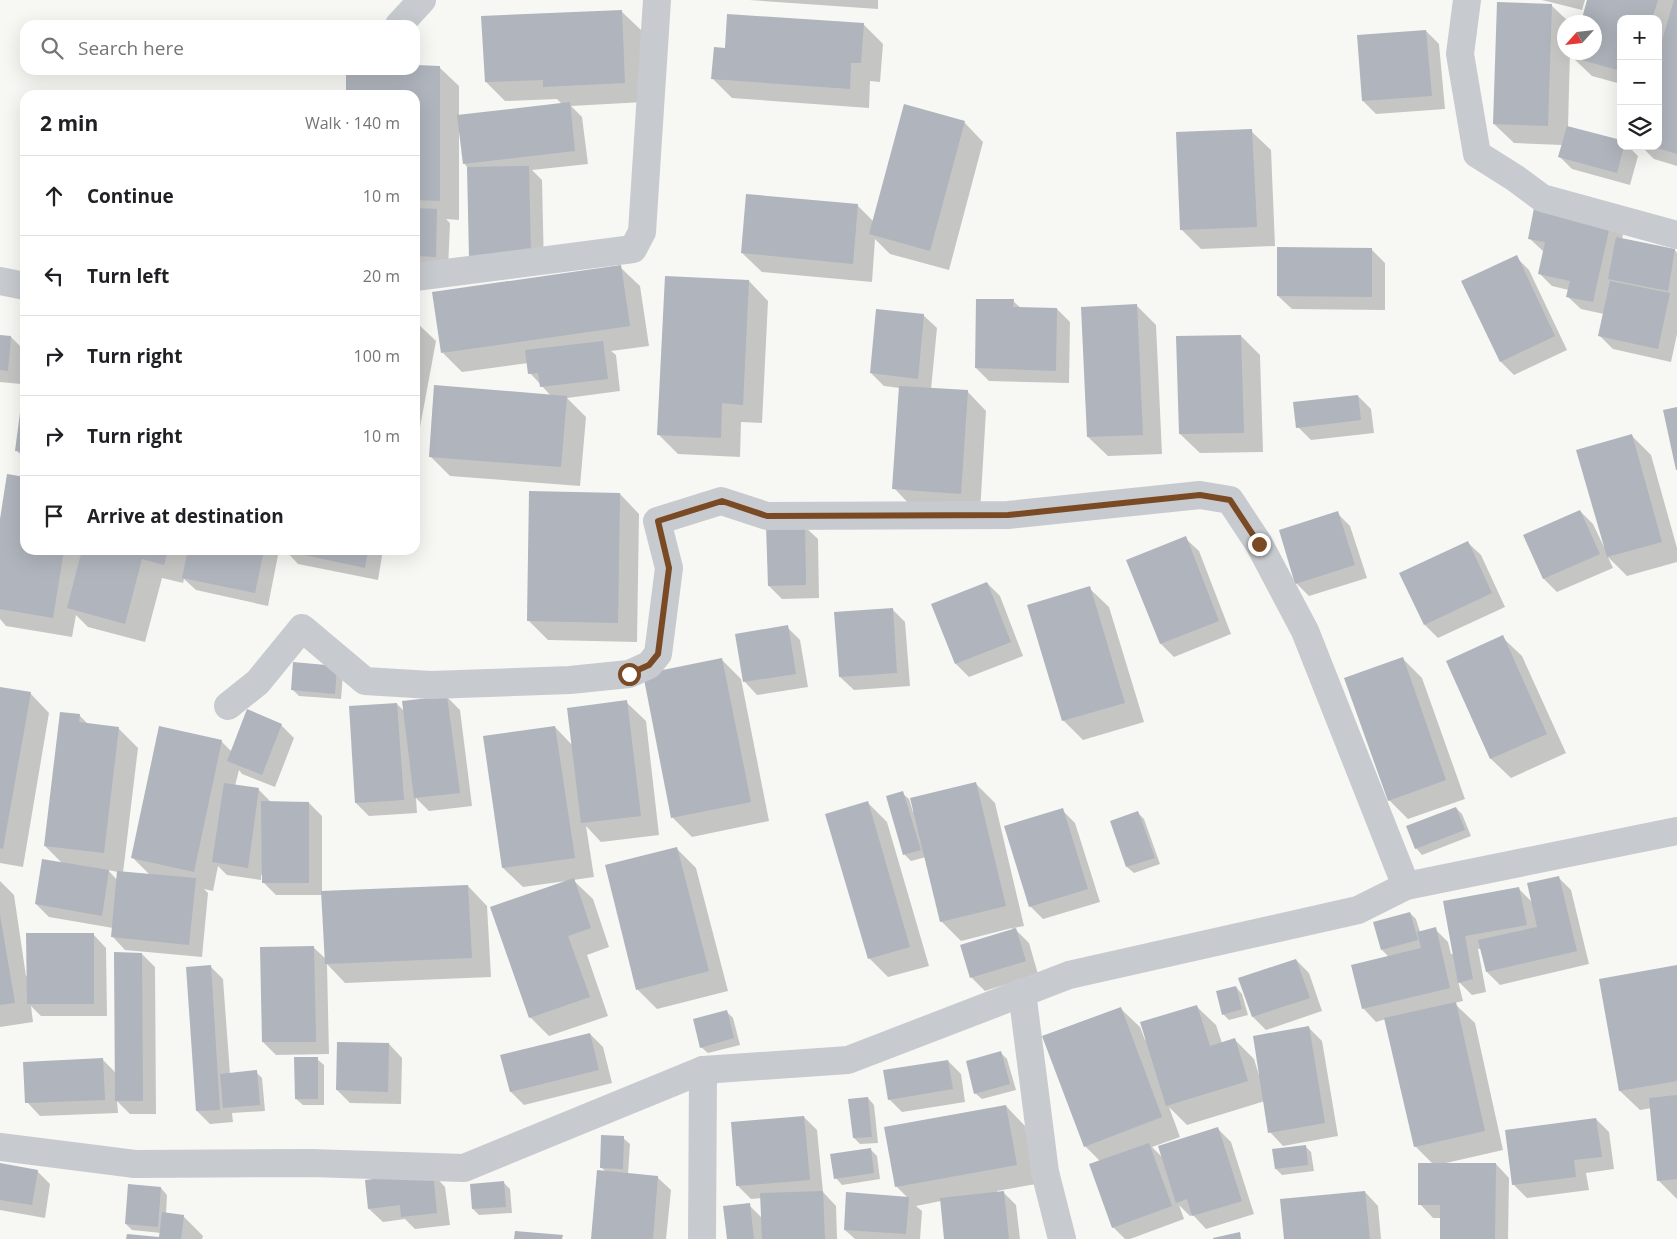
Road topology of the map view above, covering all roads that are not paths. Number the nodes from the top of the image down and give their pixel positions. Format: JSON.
{"nodes":[{"id":1,"x":422,"y":0,"type":"edge"},
{"id":2,"x":657,"y":0,"type":"edge"},
{"id":3,"x":1467,"y":0,"type":"edge"},
{"id":4,"x":403,"y":20,"type":"edge"},
{"id":5,"x":1677,"y":235,"type":"edge"},
{"id":6,"x":420,"y":276,"type":"edge"},
{"id":7,"x":0,"y":282,"type":"edge"},
{"id":8,"x":20,"y":285,"type":"edge"},
{"id":9,"x":228,"y":706,"type":"dead end"},
{"id":10,"x":1677,"y":831,"type":"edge"},
{"id":11,"x":1406,"y":886,"type":"junction"},
{"id":12,"x":1022,"y":992,"type":"junction"},
{"id":13,"x":703,"y":1070,"type":"junction"},
{"id":14,"x":0,"y":1147,"type":"edge"},
{"id":15,"x":702,"y":1239,"type":"edge"},
{"id":16,"x":1062,"y":1239,"type":"edge"}],
"edges":[{"from":1,"to":4,"type":"street"},
{"from":2,"to":6,"type":"street"},
{"from":3,"to":5,"type":"street"},
{"from":7,"to":8,"type":"street"},
{"from":9,"to":11,"type":"street"},
{"from":10,"to":11,"type":"street"},
{"from":11,"to":12,"type":"street"},
{"from":12,"to":13,"type":"street"},
{"from":12,"to":16,"type":"street"},
{"from":13,"to":14,"type":"street"},
{"from":13,"to":15,"type":"street"}]}
